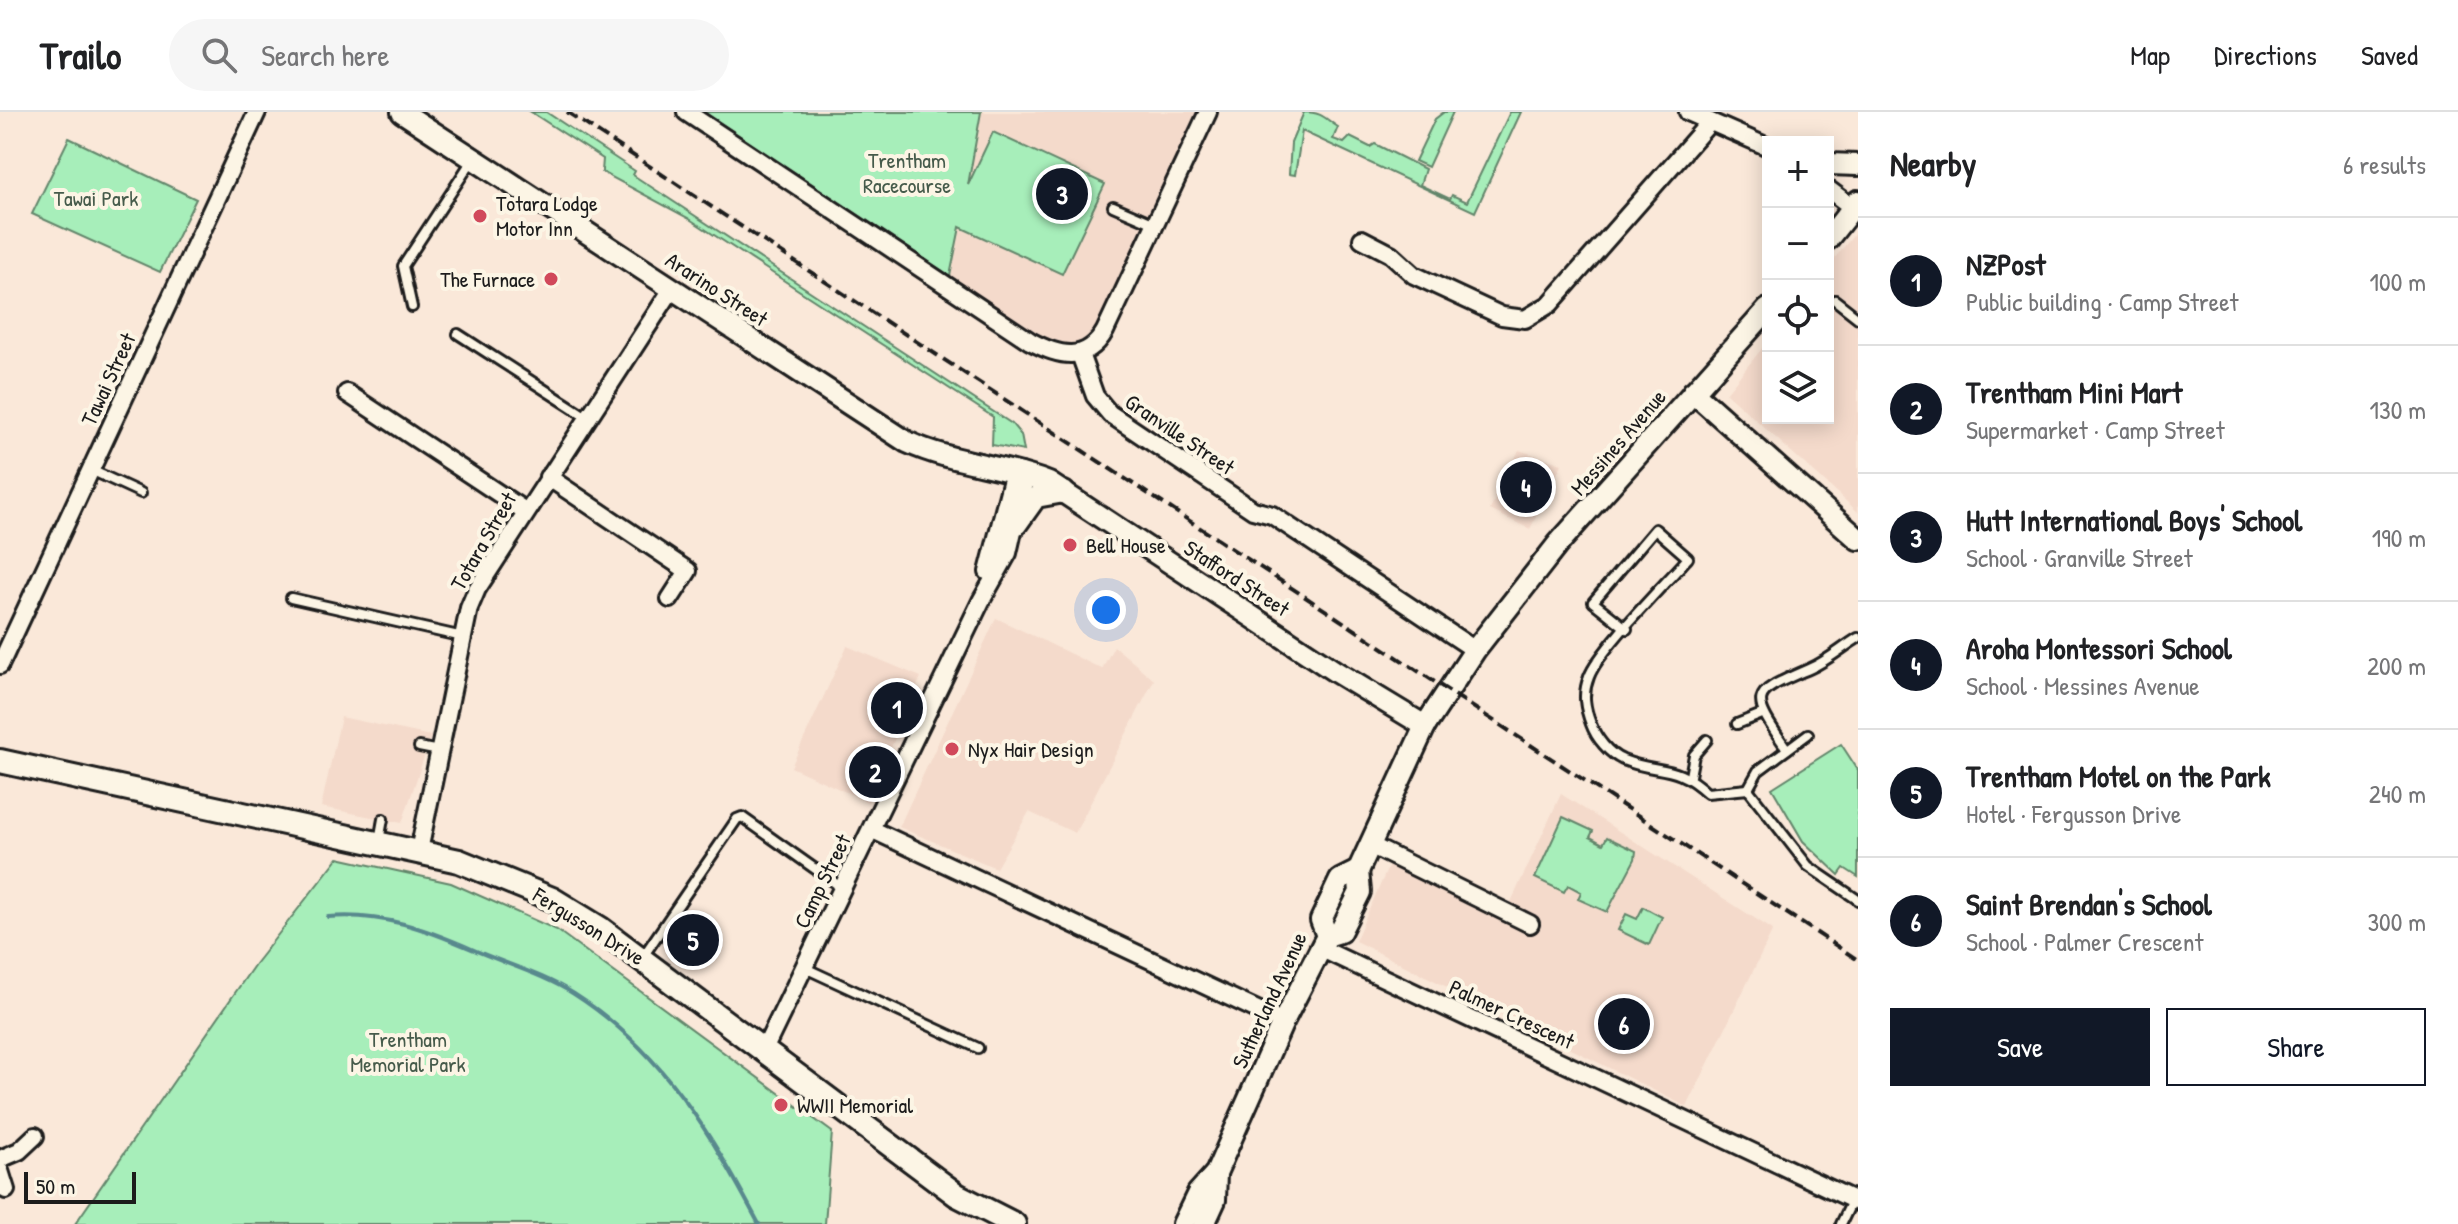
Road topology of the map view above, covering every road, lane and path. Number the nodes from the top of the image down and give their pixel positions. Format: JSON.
{"nodes":[{"id":1,"x":257,"y":112,"type":"edge"},
{"id":2,"x":402,"y":112,"type":"edge"},
{"id":3,"x":686,"y":112,"type":"edge"},
{"id":4,"x":1208,"y":112,"type":"edge"},
{"id":5,"x":1688,"y":112,"type":"edge"},
{"id":6,"x":1710,"y":122,"type":"junction"},
{"id":7,"x":1762,"y":144,"type":"edge"},
{"id":8,"x":473,"y":158,"type":"junction"},
{"id":9,"x":1834,"y":164,"type":"edge"},
{"id":10,"x":1858,"y":165,"type":"edge"},
{"id":11,"x":1834,"y":192,"type":"edge"},
{"id":12,"x":1855,"y":204,"type":"edge"},
{"id":13,"x":1113,"y":206,"type":"dead end"},
{"id":14,"x":1156,"y":224,"type":"junction"},
{"id":15,"x":1834,"y":231,"type":"edge"},
{"id":16,"x":1362,"y":239,"type":"dead end"},
{"id":17,"x":672,"y":289,"type":"junction"},
{"id":18,"x":1835,"y":300,"type":"dead end"},
{"id":19,"x":412,"y":307,"type":"dead end"},
{"id":20,"x":1762,"y":316,"type":"edge"},
{"id":21,"x":1858,"y":318,"type":"edge"},
{"id":22,"x":458,"y":334,"type":"dead end"},
{"id":23,"x":1080,"y":354,"type":"junction"},
{"id":24,"x":1693,"y":392,"type":"junction"},
{"id":25,"x":347,"y":393,"type":"dead end"},
{"id":26,"x":587,"y":417,"type":"junction"},
{"id":27,"x":90,"y":470,"type":"junction"},
{"id":28,"x":1020,"y":476,"type":"junction"},
{"id":29,"x":548,"y":477,"type":"junction"},
{"id":30,"x":1064,"y":492,"type":"junction"},
{"id":31,"x":141,"y":493,"type":"dead end"},
{"id":32,"x":525,"y":511,"type":"junction"},
{"id":33,"x":1016,"y":525,"type":"junction"},
{"id":34,"x":1858,"y":539,"type":"edge"},
{"id":35,"x":291,"y":598,"type":"dead end"},
{"id":36,"x":670,"y":599,"type":"dead end"},
{"id":37,"x":981,"y":601,"type":"junction"},
{"id":38,"x":1627,"y":629,"type":"junction"},
{"id":39,"x":464,"y":637,"type":"junction"},
{"id":40,"x":1858,"y":638,"type":"edge"},
{"id":41,"x":1475,"y":650,"type":"junction"},
{"id":42,"x":0,"y":665,"type":"edge"},
{"id":43,"x":1451,"y":687,"type":"joint"},
{"id":44,"x":1762,"y":714,"type":"junction"},
{"id":45,"x":1737,"y":724,"type":"dead end"},
{"id":46,"x":1425,"y":726,"type":"junction"},
{"id":47,"x":1808,"y":734,"type":"dead end"},
{"id":48,"x":1707,"y":740,"type":"dead end"},
{"id":49,"x":419,"y":747,"type":"dead end"},
{"id":50,"x":1787,"y":749,"type":"junction"},
{"id":51,"x":439,"y":751,"type":"junction"},
{"id":52,"x":0,"y":761,"type":"edge"},
{"id":53,"x":1690,"y":776,"type":"junction"},
{"id":54,"x":1748,"y":789,"type":"junction"},
{"id":55,"x":873,"y":830,"type":"junction"},
{"id":56,"x":1370,"y":845,"type":"junction"},
{"id":57,"x":419,"y":851,"type":"junction"},
{"id":58,"x":842,"y":888,"type":"junction"},
{"id":59,"x":1858,"y":900,"type":"edge"},
{"id":60,"x":1530,"y":924,"type":"dead end"},
{"id":61,"x":1324,"y":942,"type":"junction"},
{"id":62,"x":642,"y":959,"type":"junction"},
{"id":63,"x":805,"y":968,"type":"junction"},
{"id":64,"x":1283,"y":1022,"type":"junction"},
{"id":65,"x":978,"y":1048,"type":"dead end"},
{"id":66,"x":764,"y":1050,"type":"junction"},
{"id":67,"x":35,"y":1136,"type":"dead end"},
{"id":68,"x":0,"y":1159,"type":"edge"},
{"id":69,"x":0,"y":1171,"type":"edge"},
{"id":70,"x":1216,"y":1173,"type":"junction"},
{"id":71,"x":6,"y":1190,"type":"dead end"},
{"id":72,"x":1855,"y":1201,"type":"edge"},
{"id":73,"x":1014,"y":1224,"type":"edge"},
{"id":74,"x":1183,"y":1224,"type":"edge"},
{"id":75,"x":1204,"y":1224,"type":"edge"},
{"id":76,"x":1841,"y":1224,"type":"edge"}],
"edges":[{"from":1,"to":27,"type":"street","name":"Tawai Street"},
{"from":2,"to":8,"type":"street","name":"Ararino Street"},
{"from":3,"to":23,"type":"street"},
{"from":4,"to":14,"type":"street"},
{"from":5,"to":6,"type":"street"},
{"from":6,"to":7,"type":"street"},
{"from":6,"to":16,"type":"street"},
{"from":8,"to":17,"type":"street","name":"Ararino Street"},
{"from":8,"to":19,"type":"lane"},
{"from":9,"to":10,"type":"street"},
{"from":11,"to":12,"type":"street"},
{"from":12,"to":15,"type":"street"},
{"from":13,"to":14,"type":"lane"},
{"from":14,"to":23,"type":"street"},
{"from":17,"to":26,"type":"street","name":"Totara Street"},
{"from":17,"to":28,"type":"street","name":"Ararino Street"},
{"from":18,"to":21,"type":"lane"},
{"from":20,"to":24,"type":"street","name":"Messines Avenue"},
{"from":22,"to":26,"type":"lane"},
{"from":23,"to":41,"type":"street","name":"Granville Street"},
{"from":24,"to":34,"type":"street"},
{"from":24,"to":41,"type":"street","name":"Messines Avenue"},
{"from":25,"to":32,"type":"street"},
{"from":26,"to":29,"type":"street","name":"Totara Street"},
{"from":27,"to":31,"type":"lane"},
{"from":27,"to":42,"type":"street","name":"Tawai Street"},
{"from":28,"to":30,"type":"street","name":"Stafford Street"},
{"from":28,"to":33,"type":"street","name":"Camp Street"},
{"from":28,"to":37,"type":"street","name":"Camp Street"},
{"from":29,"to":32,"type":"street","name":"Totara Street"},
{"from":29,"to":36,"type":"street"},
{"from":30,"to":33,"type":"street"},
{"from":30,"to":46,"type":"street","name":"Stafford Street"},
{"from":32,"to":39,"type":"street","name":"Totara Street"},
{"from":33,"to":37,"type":"street","name":"Camp Street"},
{"from":35,"to":39,"type":"lane"},
{"from":37,"to":55,"type":"street","name":"Camp Street"},
{"from":38,"to":38,"type":"lane"},
{"from":38,"to":53,"type":"lane"},
{"from":39,"to":51,"type":"street","name":"Totara Street"},
{"from":40,"to":44,"type":"lane"},
{"from":41,"to":43,"type":"street","name":"Messines Avenue"},
{"from":43,"to":46,"type":"street","name":"Sutherland Avenue"},
{"from":44,"to":45,"type":"lane"},
{"from":44,"to":50,"type":"lane"},
{"from":46,"to":56,"type":"street","name":"Sutherland Avenue"},
{"from":47,"to":50,"type":"lane"},
{"from":48,"to":53,"type":"lane"},
{"from":49,"to":51,"type":"lane"},
{"from":50,"to":54,"type":"lane"},
{"from":51,"to":57,"type":"street","name":"Totara Street"},
{"from":52,"to":57,"type":"main road","name":"Fergusson Drive"},
{"from":53,"to":54,"type":"lane"},
{"from":54,"to":59,"type":"lane"},
{"from":55,"to":58,"type":"street","name":"Camp Street"},
{"from":55,"to":64,"type":"street"},
{"from":56,"to":60,"type":"street"},
{"from":56,"to":61,"type":"street","name":"Sutherland Avenue"},
{"from":57,"to":62,"type":"main road","name":"Fergusson Drive"},
{"from":58,"to":62,"type":"lane"},
{"from":58,"to":63,"type":"street","name":"Camp Street"},
{"from":61,"to":64,"type":"street","name":"Sutherland Avenue"},
{"from":61,"to":72,"type":"street","name":"Palmer Crescent"},
{"from":62,"to":66,"type":"main road","name":"Fergusson Drive"},
{"from":63,"to":65,"type":"lane"},
{"from":63,"to":66,"type":"street","name":"Camp Street"},
{"from":64,"to":70,"type":"street","name":"Sutherland Avenue"},
{"from":66,"to":73,"type":"main road","name":"Fergusson Drive"},
{"from":67,"to":68,"type":"street"},
{"from":69,"to":71,"type":"street"},
{"from":70,"to":74,"type":"street","name":"Sutherland Avenue"},
{"from":70,"to":75,"type":"street","name":"Sutherland Avenue"},
{"from":72,"to":76,"type":"lane"}]}
